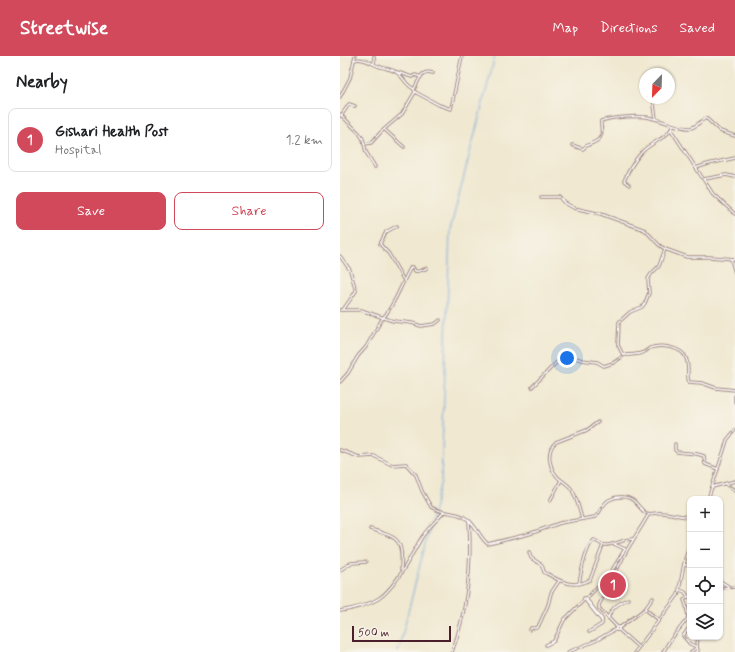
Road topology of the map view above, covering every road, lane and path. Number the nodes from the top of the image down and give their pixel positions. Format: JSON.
{"nodes":[{"id":1,"x":355,"y":56,"type":"edge"},
{"id":2,"x":374,"y":56,"type":"edge"},
{"id":3,"x":462,"y":56,"type":"edge"},
{"id":4,"x":354,"y":60,"type":"junction"},
{"id":5,"x":374,"y":64,"type":"junction"},
{"id":6,"x":396,"y":71,"type":"junction"},
{"id":7,"x":433,"y":73,"type":"dead end"},
{"id":8,"x":421,"y":77,"type":"junction"},
{"id":9,"x":340,"y":89,"type":"edge"},
{"id":10,"x":414,"y":89,"type":"junction"},
{"id":11,"x":416,"y":92,"type":"junction"},
{"id":12,"x":342,"y":94,"type":"junction"},
{"id":13,"x":340,"y":97,"type":"edge"},
{"id":14,"x":654,"y":104,"type":"edge"},
{"id":15,"x":354,"y":106,"type":"dead end"},
{"id":16,"x":341,"y":116,"type":"edge"},
{"id":17,"x":340,"y":119,"type":"edge"},
{"id":18,"x":656,"y":119,"type":"junction"},
{"id":19,"x":673,"y":125,"type":"junction"},
{"id":20,"x":385,"y":130,"type":"junction"},
{"id":21,"x":671,"y":130,"type":"junction"},
{"id":22,"x":735,"y":136,"type":"edge"},
{"id":23,"x":364,"y":144,"type":"junction"},
{"id":24,"x":572,"y":145,"type":"dead end"},
{"id":25,"x":404,"y":147,"type":"dead end"},
{"id":26,"x":735,"y":158,"type":"edge"},
{"id":27,"x":375,"y":167,"type":"dead end"},
{"id":28,"x":696,"y":168,"type":"junction"},
{"id":29,"x":735,"y":177,"type":"edge"},
{"id":30,"x":703,"y":180,"type":"junction"},
{"id":31,"x":629,"y":185,"type":"dead end"},
{"id":32,"x":541,"y":197,"type":"dead end"},
{"id":33,"x":735,"y":214,"type":"edge"},
{"id":34,"x":397,"y":226,"type":"dead end"},
{"id":35,"x":665,"y":250,"type":"junction"},
{"id":36,"x":340,"y":256,"type":"edge"},
{"id":37,"x":731,"y":259,"type":"junction"},
{"id":38,"x":735,"y":259,"type":"edge"},
{"id":39,"x":427,"y":268,"type":"dead end"},
{"id":40,"x":735,"y":273,"type":"edge"},
{"id":41,"x":403,"y":279,"type":"junction"},
{"id":42,"x":341,"y":310,"type":"edge"},
{"id":43,"x":384,"y":318,"type":"junction"},
{"id":44,"x":440,"y":320,"type":"dead end"},
{"id":45,"x":623,"y":355,"type":"junction"},
{"id":46,"x":340,"y":382,"type":"edge"},
{"id":47,"x":532,"y":387,"type":"dead end"},
{"id":48,"x":735,"y":390,"type":"edge"},
{"id":49,"x":735,"y":396,"type":"edge"},
{"id":50,"x":735,"y":402,"type":"edge"},
{"id":51,"x":598,"y":422,"type":"dead end"},
{"id":52,"x":735,"y":430,"type":"edge"},
{"id":53,"x":675,"y":444,"type":"dead end"},
{"id":54,"x":340,"y":450,"type":"edge"},
{"id":55,"x":718,"y":469,"type":"junction"},
{"id":56,"x":561,"y":480,"type":"junction"},
{"id":57,"x":735,"y":481,"type":"edge"},
{"id":58,"x":726,"y":484,"type":"junction"},
{"id":59,"x":712,"y":487,"type":"junction"},
{"id":60,"x":735,"y":491,"type":"edge"},
{"id":61,"x":709,"y":496,"type":"edge"},
{"id":62,"x":550,"y":502,"type":"dead end"},
{"id":63,"x":444,"y":512,"type":"junction"},
{"id":64,"x":649,"y":514,"type":"junction"},
{"id":65,"x":687,"y":517,"type":"edge"},
{"id":66,"x":582,"y":519,"type":"junction"},
{"id":67,"x":469,"y":520,"type":"junction"},
{"id":68,"x":370,"y":529,"type":"dead end"},
{"id":69,"x":633,"y":539,"type":"junction"},
{"id":70,"x":614,"y":544,"type":"junction"},
{"id":71,"x":603,"y":545,"type":"junction"},
{"id":72,"x":626,"y":549,"type":"junction"},
{"id":73,"x":529,"y":552,"type":"dead end"},
{"id":74,"x":687,"y":555,"type":"edge"},
{"id":75,"x":366,"y":562,"type":"dead end"},
{"id":76,"x":684,"y":565,"type":"joint"},
{"id":77,"x":340,"y":570,"type":"edge"},
{"id":78,"x":401,"y":572,"type":"junction"},
{"id":79,"x":559,"y":581,"type":"junction"},
{"id":80,"x":723,"y":583,"type":"edge"},
{"id":81,"x":579,"y":584,"type":"junction"},
{"id":82,"x":728,"y":586,"type":"junction"},
{"id":83,"x":735,"y":586,"type":"edge"},
{"id":84,"x":723,"y":587,"type":"edge"},
{"id":85,"x":680,"y":590,"type":"junction"},
{"id":86,"x":687,"y":594,"type":"edge"},
{"id":87,"x":653,"y":598,"type":"dead end"},
{"id":88,"x":687,"y":598,"type":"edge"},
{"id":89,"x":628,"y":599,"type":"dead end"},
{"id":90,"x":586,"y":600,"type":"junction"},
{"id":91,"x":599,"y":608,"type":"junction"},
{"id":92,"x":645,"y":609,"type":"junction"},
{"id":93,"x":340,"y":611,"type":"edge"},
{"id":94,"x":596,"y":612,"type":"junction"},
{"id":95,"x":608,"y":618,"type":"junction"},
{"id":96,"x":659,"y":620,"type":"junction"},
{"id":97,"x":602,"y":621,"type":"junction"},
{"id":98,"x":618,"y":629,"type":"junction"},
{"id":99,"x":530,"y":630,"type":"dead end"},
{"id":100,"x":687,"y":630,"type":"edge"},
{"id":101,"x":589,"y":632,"type":"dead end"},
{"id":102,"x":698,"y":640,"type":"edge"},
{"id":103,"x":546,"y":645,"type":"dead end"},
{"id":104,"x":638,"y":647,"type":"junction"},
{"id":105,"x":697,"y":647,"type":"junction"},
{"id":106,"x":452,"y":652,"type":"edge"},
{"id":107,"x":568,"y":652,"type":"edge"},
{"id":108,"x":635,"y":652,"type":"edge"},
{"id":109,"x":663,"y":652,"type":"edge"},
{"id":110,"x":691,"y":652,"type":"edge"},
{"id":111,"x":698,"y":652,"type":"edge"}],
"edges":[{"from":1,"to":4,"type":"street"},
{"from":2,"to":5,"type":"street"},
{"from":3,"to":11,"type":"street"},
{"from":4,"to":5,"type":"street"},
{"from":4,"to":12,"type":"street"},
{"from":5,"to":6,"type":"street"},
{"from":6,"to":8,"type":"street"},
{"from":6,"to":10,"type":"street"},
{"from":7,"to":8,"type":"street"},
{"from":8,"to":10,"type":"street"},
{"from":9,"to":12,"type":"street"},
{"from":10,"to":11,"type":"street"},
{"from":11,"to":20,"type":"street"},
{"from":12,"to":13,"type":"street"},
{"from":14,"to":18,"type":"street"},
{"from":15,"to":16,"type":"street"},
{"from":16,"to":17,"type":"street"},
{"from":16,"to":23,"type":"street"},
{"from":18,"to":19,"type":"street"},
{"from":18,"to":24,"type":"street"},
{"from":19,"to":21,"type":"street"},
{"from":19,"to":22,"type":"street"},
{"from":20,"to":23,"type":"street"},
{"from":20,"to":25,"type":"street"},
{"from":21,"to":28,"type":"street"},
{"from":21,"to":31,"type":"street"},
{"from":23,"to":27,"type":"street"},
{"from":26,"to":28,"type":"street"},
{"from":28,"to":30,"type":"street"},
{"from":29,"to":30,"type":"street"},
{"from":30,"to":33,"type":"street"},
{"from":32,"to":35,"type":"street"},
{"from":34,"to":41,"type":"street"},
{"from":35,"to":37,"type":"street"},
{"from":35,"to":45,"type":"street"},
{"from":36,"to":42,"type":"street"},
{"from":37,"to":38,"type":"street"},
{"from":37,"to":40,"type":"street"},
{"from":39,"to":41,"type":"street"},
{"from":41,"to":43,"type":"street"},
{"from":42,"to":43,"type":"street"},
{"from":43,"to":44,"type":"street"},
{"from":43,"to":46,"type":"street"},
{"from":45,"to":47,"type":"street"},
{"from":45,"to":48,"type":"street"},
{"from":49,"to":50,"type":"street"},
{"from":51,"to":56,"type":"street"},
{"from":52,"to":55,"type":"street"},
{"from":53,"to":55,"type":"street"},
{"from":54,"to":63,"type":"street"},
{"from":55,"to":59,"type":"street"},
{"from":56,"to":62,"type":"street"},
{"from":56,"to":66,"type":"street"},
{"from":57,"to":58,"type":"street"},
{"from":58,"to":59,"type":"street"},
{"from":58,"to":60,"type":"street"},
{"from":59,"to":61,"type":"street"},
{"from":63,"to":67,"type":"street"},
{"from":63,"to":78,"type":"street"},
{"from":64,"to":65,"type":"street"},
{"from":64,"to":66,"type":"street"},
{"from":64,"to":69,"type":"street"},
{"from":66,"to":67,"type":"street"},
{"from":67,"to":106,"type":"street"},
{"from":68,"to":78,"type":"street"},
{"from":69,"to":70,"type":"street"},
{"from":69,"to":72,"type":"street"},
{"from":70,"to":71,"type":"street"},
{"from":70,"to":72,"type":"street"},
{"from":71,"to":81,"type":"street"},
{"from":71,"to":81,"type":"street"},
{"from":72,"to":90,"type":"street"},
{"from":72,"to":91,"type":"street"},
{"from":73,"to":79,"type":"street"},
{"from":74,"to":76,"type":"street"},
{"from":75,"to":77,"type":"street"},
{"from":76,"to":85,"type":"street"},
{"from":78,"to":93,"type":"street"},
{"from":79,"to":81,"type":"street"},
{"from":79,"to":99,"type":"street"},
{"from":80,"to":82,"type":"street"},
{"from":82,"to":83,"type":"street"},
{"from":82,"to":84,"type":"street"},
{"from":85,"to":86,"type":"street"},
{"from":85,"to":96,"type":"street"},
{"from":87,"to":92,"type":"street"},
{"from":88,"to":109,"type":"street"},
{"from":89,"to":95,"type":"street"},
{"from":90,"to":94,"type":"street"},
{"from":90,"to":97,"type":"street"},
{"from":90,"to":103,"type":"street"},
{"from":91,"to":94,"type":"street"},
{"from":91,"to":95,"type":"street"},
{"from":92,"to":96,"type":"street"},
{"from":92,"to":98,"type":"street"},
{"from":94,"to":97,"type":"street"},
{"from":95,"to":98,"type":"street"},
{"from":96,"to":104,"type":"street"},
{"from":97,"to":101,"type":"street"},
{"from":98,"to":104,"type":"street"},
{"from":98,"to":107,"type":"street"},
{"from":100,"to":105,"type":"street"},
{"from":102,"to":105,"type":"street"},
{"from":104,"to":108,"type":"street"},
{"from":105,"to":110,"type":"street"},
{"from":105,"to":111,"type":"street"}]}
